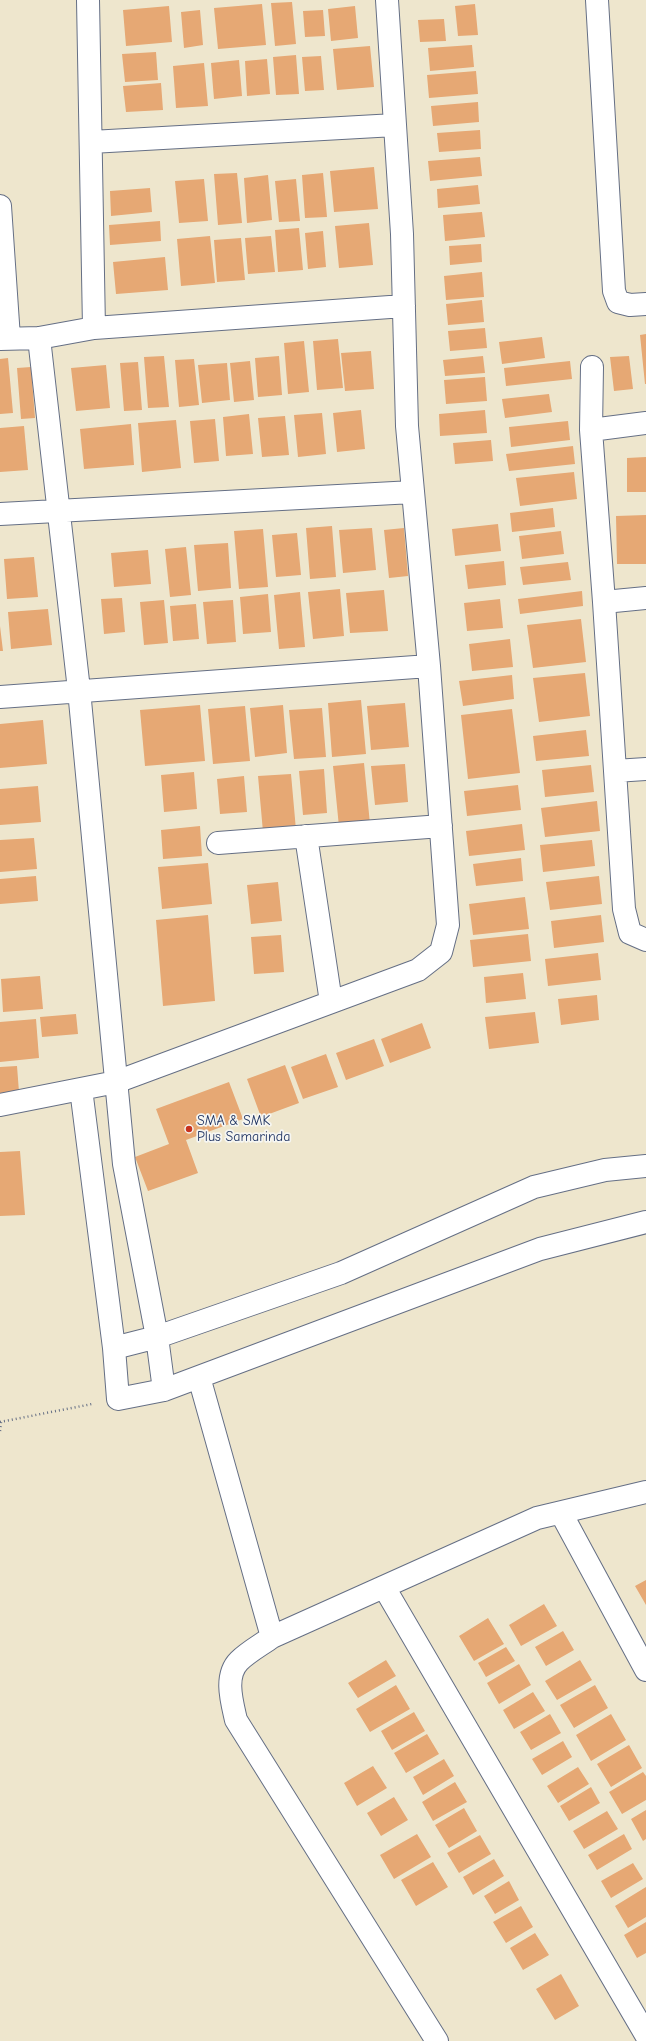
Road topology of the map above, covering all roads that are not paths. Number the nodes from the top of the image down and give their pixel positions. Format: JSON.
{"nodes":[{"id":1,"x":88,"y":0,"type":"edge"},
{"id":2,"x":387,"y":0,"type":"edge"},
{"id":3,"x":597,"y":0,"type":"edge"},
{"id":4,"x":395,"y":125,"type":"junction"},
{"id":5,"x":90,"y":142,"type":"junction"},
{"id":6,"x":0,"y":206,"type":"edge"},
{"id":7,"x":646,"y":304,"type":"edge"},
{"id":8,"x":404,"y":306,"type":"junction"},
{"id":9,"x":94,"y":328,"type":"junction"},
{"id":10,"x":4,"y":338,"type":"edge"},
{"id":11,"x":39,"y":338,"type":"junction"},
{"id":12,"x":592,"y":367,"type":"dead end"},
{"id":13,"x":646,"y":423,"type":"edge"},
{"id":14,"x":591,"y":430,"type":"junction"},
{"id":15,"x":413,"y":492,"type":"junction"},
{"id":16,"x":58,"y":510,"type":"junction"},
{"id":17,"x":0,"y":514,"type":"edge"},
{"id":18,"x":646,"y":598,"type":"edge"},
{"id":19,"x":604,"y":602,"type":"junction"},
{"id":20,"x":429,"y":666,"type":"junction"},
{"id":21,"x":79,"y":690,"type":"junction"},
{"id":22,"x":0,"y":697,"type":"edge"},
{"id":23,"x":646,"y":769,"type":"edge"},
{"id":24,"x":615,"y":771,"type":"junction"},
{"id":25,"x":441,"y":826,"type":"junction"},
{"id":26,"x":306,"y":836,"type":"junction"},
{"id":27,"x":218,"y":843,"type":"dead end"},
{"id":28,"x":646,"y":940,"type":"edge"},
{"id":29,"x":331,"y":1002,"type":"junction"},
{"id":30,"x":116,"y":1082,"type":"junction"},
{"id":31,"x":81,"y":1089,"type":"junction"},
{"id":32,"x":0,"y":1105,"type":"edge"},
{"id":33,"x":646,"y":1166,"type":"edge"},
{"id":34,"x":646,"y":1222,"type":"edge"},
{"id":35,"x":157,"y":1337,"type":"junction"},
{"id":36,"x":114,"y":1348,"type":"junction"},
{"id":37,"x":199,"y":1377,"type":"junction"},
{"id":38,"x":164,"y":1390,"type":"junction"},
{"id":39,"x":646,"y":1492,"type":"edge"},
{"id":40,"x":560,"y":1513,"type":"junction"},
{"id":41,"x":384,"y":1587,"type":"junction"},
{"id":42,"x":272,"y":1637,"type":"junction"},
{"id":43,"x":646,"y":1670,"type":"edge"},
{"id":44,"x":646,"y":2035,"type":"edge"},
{"id":45,"x":437,"y":2041,"type":"edge"}],
"edges":[{"from":1,"to":5,"type":"street"},
{"from":2,"to":4,"type":"street"},
{"from":3,"to":7,"type":"street"},
{"from":4,"to":5,"type":"street"},
{"from":4,"to":8,"type":"street"},
{"from":5,"to":9,"type":"street"},
{"from":6,"to":10,"type":"street"},
{"from":8,"to":9,"type":"street"},
{"from":8,"to":15,"type":"street"},
{"from":9,"to":11,"type":"street"},
{"from":10,"to":11,"type":"street"},
{"from":11,"to":16,"type":"street"},
{"from":12,"to":14,"type":"street"},
{"from":13,"to":14,"type":"street"},
{"from":14,"to":19,"type":"street"},
{"from":15,"to":16,"type":"street"},
{"from":15,"to":20,"type":"street"},
{"from":16,"to":17,"type":"street"},
{"from":16,"to":21,"type":"street"},
{"from":18,"to":19,"type":"street"},
{"from":19,"to":24,"type":"street"},
{"from":20,"to":21,"type":"street"},
{"from":20,"to":25,"type":"street"},
{"from":21,"to":22,"type":"street"},
{"from":21,"to":30,"type":"street"},
{"from":23,"to":24,"type":"street"},
{"from":24,"to":28,"type":"street"},
{"from":25,"to":26,"type":"street"},
{"from":25,"to":29,"type":"street"},
{"from":26,"to":27,"type":"street"},
{"from":26,"to":29,"type":"street"},
{"from":29,"to":30,"type":"street"},
{"from":30,"to":31,"type":"street"},
{"from":30,"to":35,"type":"street"},
{"from":31,"to":32,"type":"street"},
{"from":31,"to":36,"type":"street"},
{"from":33,"to":35,"type":"street"},
{"from":34,"to":37,"type":"street"},
{"from":35,"to":36,"type":"street"},
{"from":35,"to":38,"type":"street"},
{"from":36,"to":38,"type":"street"},
{"from":37,"to":38,"type":"street"},
{"from":37,"to":42,"type":"street"},
{"from":39,"to":40,"type":"street"},
{"from":40,"to":41,"type":"street"},
{"from":40,"to":43,"type":"street"},
{"from":41,"to":42,"type":"street"},
{"from":41,"to":44,"type":"street"},
{"from":42,"to":45,"type":"street"}]}
